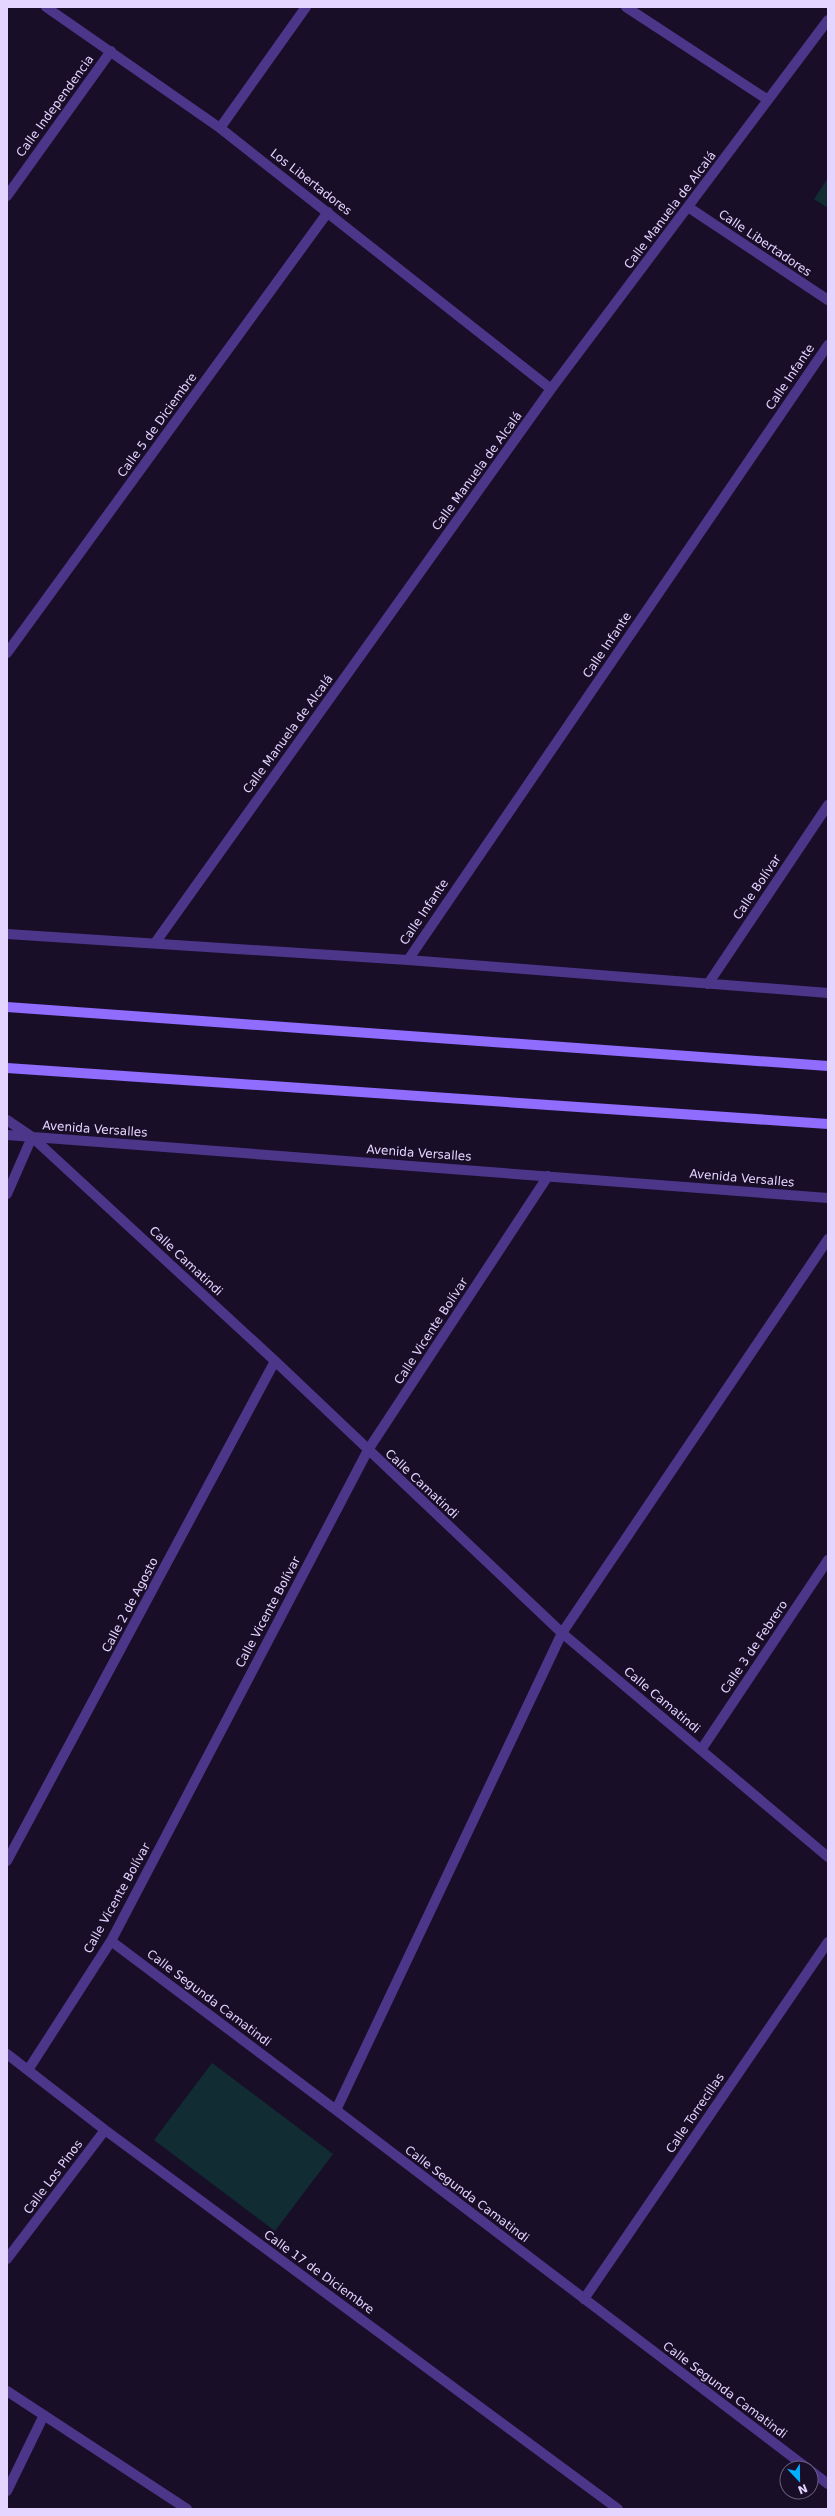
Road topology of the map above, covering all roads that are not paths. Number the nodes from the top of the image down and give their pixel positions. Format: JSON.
{"nodes":[{"id":1,"x":46,"y":7,"type":"edge"},
{"id":2,"x":306,"y":7,"type":"edge"},
{"id":3,"x":626,"y":7,"type":"edge"},
{"id":4,"x":828,"y":20,"type":"edge"},
{"id":5,"x":111,"y":51,"type":"junction"},
{"id":6,"x":768,"y":100,"type":"junction"},
{"id":7,"x":220,"y":128,"type":"junction"},
{"id":8,"x":7,"y":196,"type":"edge"},
{"id":9,"x":688,"y":207,"type":"junction"},
{"id":10,"x":328,"y":212,"type":"junction"},
{"id":11,"x":828,"y":300,"type":"edge"},
{"id":12,"x":828,"y":344,"type":"edge"},
{"id":13,"x":551,"y":389,"type":"junction"},
{"id":14,"x":7,"y":653,"type":"edge"},
{"id":15,"x":828,"y":805,"type":"edge"},
{"id":16,"x":7,"y":934,"type":"edge"},
{"id":17,"x":155,"y":943,"type":"junction"},
{"id":18,"x":408,"y":960,"type":"junction"},
{"id":19,"x":708,"y":984,"type":"junction"},
{"id":20,"x":828,"y":993,"type":"edge"},
{"id":21,"x":7,"y":1007,"type":"edge"},
{"id":22,"x":828,"y":1066,"type":"edge"},
{"id":23,"x":7,"y":1068,"type":"edge"},
{"id":24,"x":7,"y":1120,"type":"edge"},
{"id":25,"x":828,"y":1124,"type":"edge"},
{"id":26,"x":7,"y":1135,"type":"edge"},
{"id":27,"x":32,"y":1137,"type":"junction"},
{"id":28,"x":548,"y":1176,"type":"junction"},
{"id":29,"x":7,"y":1194,"type":"edge"},
{"id":30,"x":828,"y":1198,"type":"edge"},
{"id":31,"x":828,"y":1239,"type":"edge"},
{"id":32,"x":275,"y":1361,"type":"junction"},
{"id":33,"x":368,"y":1450,"type":"junction"},
{"id":34,"x":828,"y":1560,"type":"edge"},
{"id":35,"x":562,"y":1633,"type":"junction"},
{"id":36,"x":701,"y":1750,"type":"junction"},
{"id":37,"x":828,"y":1857,"type":"edge"},
{"id":38,"x":7,"y":1861,"type":"edge"},
{"id":39,"x":111,"y":1941,"type":"junction"},
{"id":40,"x":828,"y":1942,"type":"edge"},
{"id":41,"x":7,"y":2054,"type":"edge"},
{"id":42,"x":28,"y":2070,"type":"junction"},
{"id":43,"x":336,"y":2110,"type":"junction"},
{"id":44,"x":105,"y":2130,"type":"junction"},
{"id":45,"x":7,"y":2259,"type":"edge"},
{"id":46,"x":584,"y":2299,"type":"junction"},
{"id":47,"x":7,"y":2391,"type":"edge"},
{"id":48,"x":44,"y":2415,"type":"junction"},
{"id":49,"x":796,"y":2460,"type":"edge"},
{"id":50,"x":819,"y":2477,"type":"edge"},
{"id":51,"x":828,"y":2484,"type":"edge"},
{"id":52,"x":7,"y":2491,"type":"edge"},
{"id":53,"x":187,"y":2509,"type":"edge"},
{"id":54,"x":618,"y":2509,"type":"edge"}],
"edges":[{"from":1,"to":5,"type":"street","name":"Los Libertadores"},
{"from":2,"to":7,"type":"street"},
{"from":3,"to":6,"type":"street"},
{"from":4,"to":6,"type":"street","name":"Calle Manuela de Alcalá"},
{"from":5,"to":7,"type":"street","name":"Los Libertadores"},
{"from":5,"to":8,"type":"street","name":"Calle Independencia"},
{"from":6,"to":9,"type":"street","name":"Calle Manuela de Alcalá"},
{"from":7,"to":10,"type":"street","name":"Los Libertadores"},
{"from":9,"to":11,"type":"street","name":"Calle Libertadores"},
{"from":9,"to":13,"type":"street","name":"Calle Manuela de Alcalá"},
{"from":10,"to":13,"type":"street","name":"Los Libertadores"},
{"from":10,"to":14,"type":"street","name":"Calle 5 de Diciembre"},
{"from":12,"to":18,"type":"street","name":"Calle Infante"},
{"from":13,"to":17,"type":"street","name":"Calle Manuela de Alcalá"},
{"from":15,"to":19,"type":"street","name":"Calle Bolívar"},
{"from":16,"to":17,"type":"street"},
{"from":17,"to":18,"type":"street"},
{"from":18,"to":19,"type":"street"},
{"from":19,"to":20,"type":"street"},
{"from":21,"to":22,"type":"street"},
{"from":23,"to":25,"type":"street"},
{"from":24,"to":27,"type":"street","name":"Calle Camatindi"},
{"from":26,"to":27,"type":"street","name":"Avenida Versalles"},
{"from":27,"to":28,"type":"street","name":"Avenida Versalles"},
{"from":27,"to":29,"type":"street"},
{"from":27,"to":32,"type":"street","name":"Calle Camatindi"},
{"from":28,"to":30,"type":"street","name":"Avenida Versalles"},
{"from":28,"to":33,"type":"street","name":"Calle Vicente Bolívar"},
{"from":31,"to":35,"type":"street"},
{"from":32,"to":33,"type":"street","name":"Calle Camatindi"},
{"from":32,"to":38,"type":"street","name":"Calle 2 de Agosto"},
{"from":33,"to":35,"type":"street","name":"Calle Camatindi"},
{"from":33,"to":39,"type":"street","name":"Calle Vicente Bolívar"},
{"from":34,"to":36,"type":"street","name":"Calle 3 de Febrero"},
{"from":35,"to":36,"type":"street","name":"Calle Camatindi"},
{"from":35,"to":43,"type":"street"},
{"from":36,"to":37,"type":"street","name":"Calle Camatindi"},
{"from":39,"to":42,"type":"street","name":"Calle Vicente Bolívar"},
{"from":39,"to":43,"type":"street","name":"Calle Segunda Camatindi"},
{"from":40,"to":46,"type":"street","name":"Calle Torrecillas"},
{"from":41,"to":42,"type":"street","name":"Calle 17 de Diciembre"},
{"from":42,"to":44,"type":"street","name":"Calle 17 de Diciembre"},
{"from":43,"to":46,"type":"street","name":"Calle Segunda Camatindi"},
{"from":44,"to":45,"type":"street","name":"Calle Los Pinos"},
{"from":44,"to":54,"type":"street","name":"Calle 17 de Diciembre"},
{"from":46,"to":49,"type":"street","name":"Calle Segunda Camatindi"},
{"from":47,"to":48,"type":"street"},
{"from":48,"to":52,"type":"street"},
{"from":48,"to":53,"type":"street"},
{"from":50,"to":51,"type":"street"}]}
